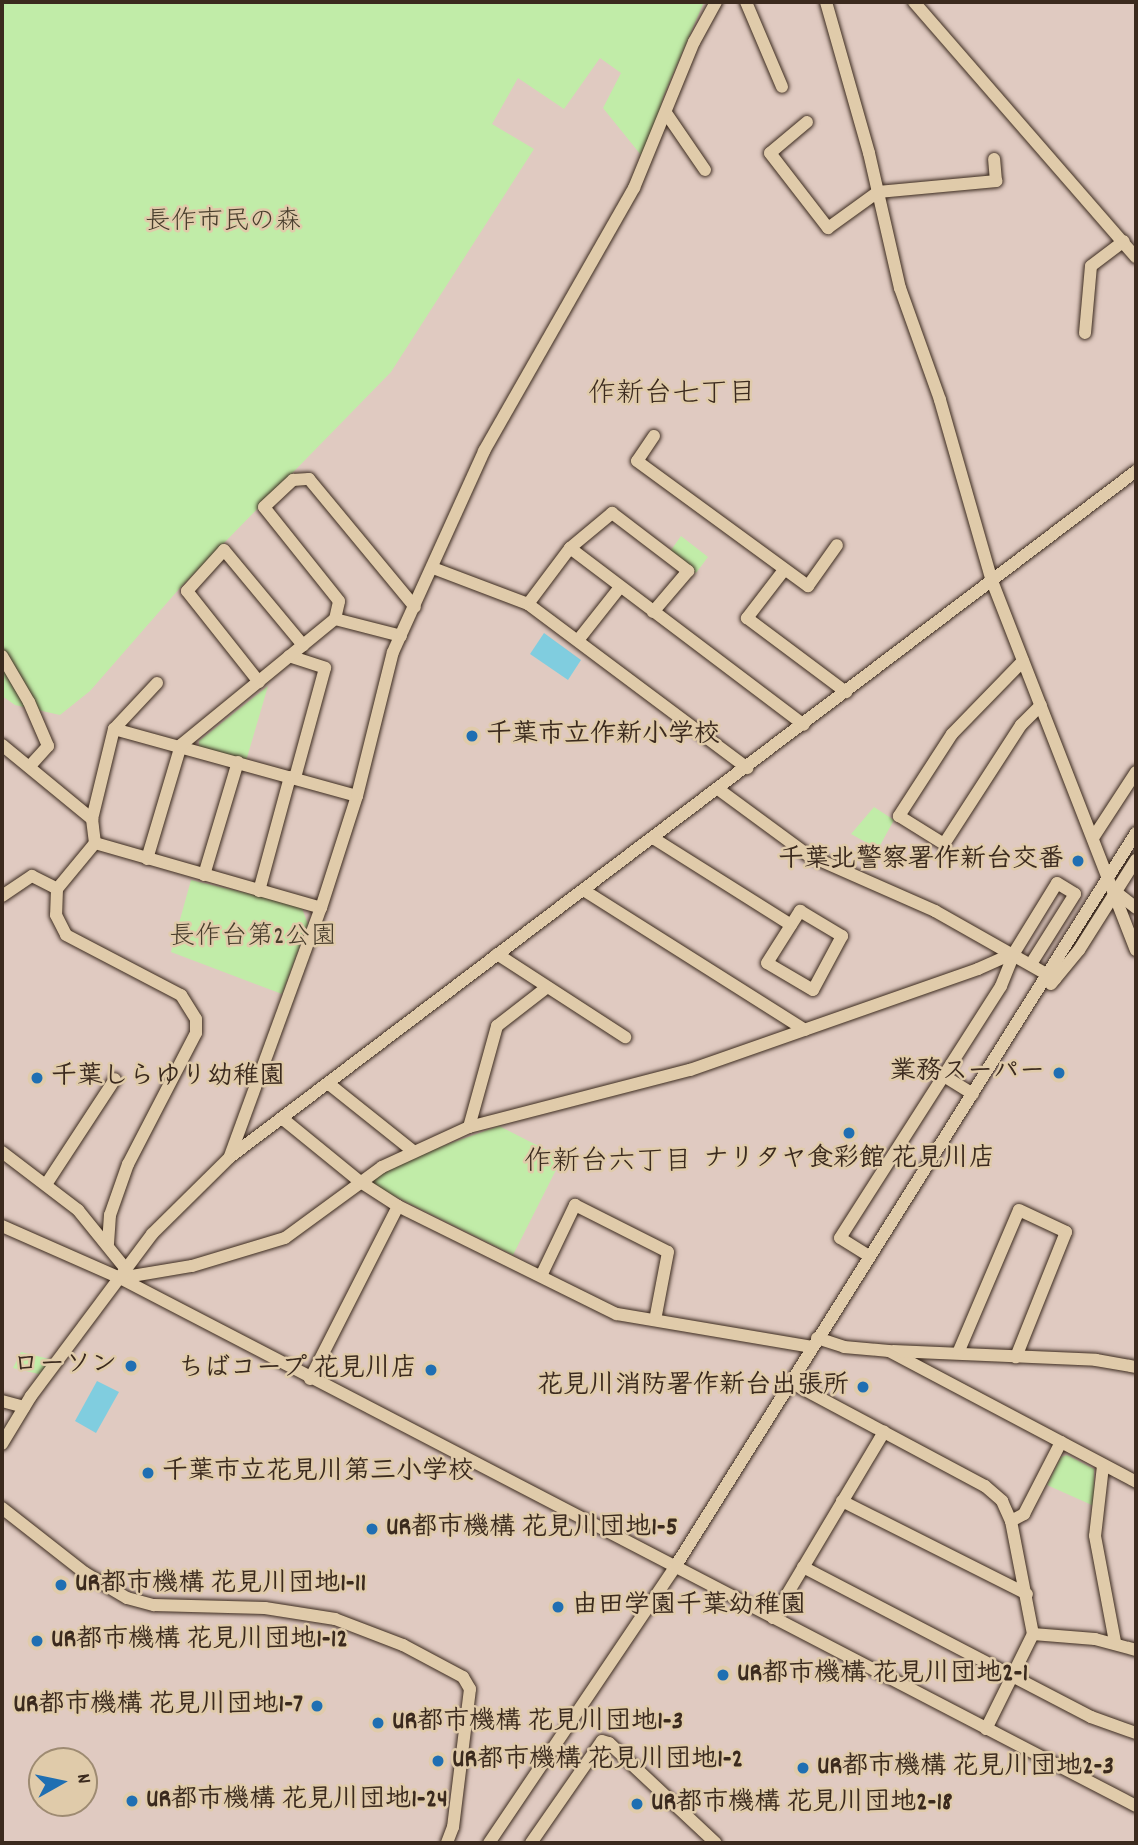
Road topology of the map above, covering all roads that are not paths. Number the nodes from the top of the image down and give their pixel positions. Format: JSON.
{"nodes":[{"id":1,"x":716,"y":2,"type":"edge"},
{"id":2,"x":746,"y":2,"type":"edge"},
{"id":3,"x":825,"y":2,"type":"edge"},
{"id":4,"x":914,"y":2,"type":"edge"},
{"id":5,"x":782,"y":87,"type":"dead end"},
{"id":6,"x":666,"y":113,"type":"junction"},
{"id":7,"x":807,"y":122,"type":"dead end"},
{"id":8,"x":994,"y":159,"type":"dead end"},
{"id":9,"x":705,"y":170,"type":"dead end"},
{"id":10,"x":878,"y":192,"type":"junction"},
{"id":11,"x":1124,"y":241,"type":"junction"},
{"id":12,"x":1136,"y":257,"type":"edge"},
{"id":13,"x":1085,"y":333,"type":"dead end"},
{"id":14,"x":654,"y":436,"type":"dead end"},
{"id":15,"x":1136,"y":471,"type":"edge"},
{"id":16,"x":837,"y":545,"type":"dead end"},
{"id":17,"x":570,"y":548,"type":"junction"},
{"id":18,"x":433,"y":568,"type":"junction"},
{"id":19,"x":784,"y":570,"type":"junction"},
{"id":20,"x":992,"y":580,"type":"junction"},
{"id":21,"x":620,"y":587,"type":"junction"},
{"id":22,"x":528,"y":604,"type":"junction"},
{"id":23,"x":415,"y":607,"type":"junction"},
{"id":24,"x":653,"y":612,"type":"junction"},
{"id":25,"x":335,"y":619,"type":"junction"},
{"id":26,"x":401,"y":636,"type":"junction"},
{"id":27,"x":579,"y":639,"type":"junction"},
{"id":28,"x":303,"y":645,"type":"junction"},
{"id":29,"x":2,"y":656,"type":"edge"},
{"id":30,"x":289,"y":656,"type":"junction"},
{"id":31,"x":1023,"y":661,"type":"junction"},
{"id":32,"x":259,"y":682,"type":"junction"},
{"id":33,"x":158,"y":683,"type":"dead end"},
{"id":34,"x":846,"y":692,"type":"junction"},
{"id":35,"x":1041,"y":705,"type":"junction"},
{"id":36,"x":804,"y":724,"type":"junction"},
{"id":37,"x":114,"y":729,"type":"junction"},
{"id":38,"x":2,"y":745,"type":"edge"},
{"id":39,"x":181,"y":745,"type":"junction"},
{"id":40,"x":238,"y":762,"type":"junction"},
{"id":41,"x":29,"y":767,"type":"junction"},
{"id":42,"x":747,"y":768,"type":"junction"},
{"id":43,"x":1136,"y":772,"type":"edge"},
{"id":44,"x":293,"y":778,"type":"junction"},
{"id":45,"x":718,"y":789,"type":"junction"},
{"id":46,"x":357,"y":796,"type":"junction"},
{"id":47,"x":92,"y":819,"type":"junction"},
{"id":48,"x":1136,"y":833,"type":"edge"},
{"id":49,"x":653,"y":838,"type":"junction"},
{"id":50,"x":1093,"y":838,"type":"junction"},
{"id":51,"x":95,"y":843,"type":"junction"},
{"id":52,"x":147,"y":859,"type":"junction"},
{"id":53,"x":1136,"y":860,"type":"edge"},
{"id":54,"x":204,"y":875,"type":"junction"},
{"id":55,"x":1110,"y":876,"type":"junction"},
{"id":56,"x":57,"y":889,"type":"junction"},
{"id":57,"x":259,"y":891,"type":"junction"},
{"id":58,"x":585,"y":891,"type":"junction"},
{"id":59,"x":1116,"y":893,"type":"junction"},
{"id":60,"x":2,"y":896,"type":"edge"},
{"id":61,"x":321,"y":908,"type":"junction"},
{"id":62,"x":1136,"y":908,"type":"edge"},
{"id":63,"x":791,"y":925,"type":"junction"},
{"id":64,"x":1136,"y":950,"type":"edge"},
{"id":65,"x":1014,"y":953,"type":"junction"},
{"id":66,"x":497,"y":954,"type":"junction"},
{"id":67,"x":1031,"y":964,"type":"junction"},
{"id":68,"x":1052,"y":977,"type":"junction"},
{"id":69,"x":546,"y":988,"type":"junction"},
{"id":70,"x":804,"y":1030,"type":"junction"},
{"id":71,"x":625,"y":1037,"type":"dead end"},
{"id":72,"x":944,"y":1076,"type":"junction"},
{"id":73,"x":115,"y":1079,"type":"dead end"},
{"id":74,"x":329,"y":1084,"type":"junction"},
{"id":75,"x":972,"y":1094,"type":"junction"},
{"id":76,"x":283,"y":1119,"type":"junction"},
{"id":77,"x":469,"y":1127,"type":"junction"},
{"id":78,"x":413,"y":1151,"type":"junction"},
{"id":79,"x":2,"y":1152,"type":"edge"},
{"id":80,"x":230,"y":1157,"type":"junction"},
{"id":81,"x":359,"y":1181,"type":"junction"},
{"id":82,"x":47,"y":1183,"type":"junction"},
{"id":83,"x":398,"y":1206,"type":"junction"},
{"id":84,"x":2,"y":1226,"type":"edge"},
{"id":85,"x":108,"y":1246,"type":"junction"},
{"id":86,"x":869,"y":1256,"type":"junction"},
{"id":87,"x":123,"y":1273,"type":"junction"},
{"id":88,"x":541,"y":1276,"type":"junction"},
{"id":89,"x":655,"y":1320,"type":"junction"},
{"id":90,"x":815,"y":1342,"type":"junction"},
{"id":91,"x":889,"y":1350,"type":"junction"},
{"id":92,"x":958,"y":1353,"type":"junction"},
{"id":93,"x":1016,"y":1357,"type":"junction"},
{"id":94,"x":1136,"y":1367,"type":"edge"},
{"id":95,"x":310,"y":1378,"type":"junction"},
{"id":96,"x":790,"y":1382,"type":"junction"},
{"id":97,"x":2,"y":1401,"type":"edge"},
{"id":98,"x":24,"y":1407,"type":"junction"},
{"id":99,"x":884,"y":1432,"type":"junction"},
{"id":100,"x":1060,"y":1442,"type":"junction"},
{"id":101,"x":2,"y":1444,"type":"edge"},
{"id":102,"x":1103,"y":1466,"type":"junction"},
{"id":103,"x":1136,"y":1482,"type":"edge"},
{"id":104,"x":842,"y":1502,"type":"junction"},
{"id":105,"x":2,"y":1508,"type":"edge"},
{"id":106,"x":1011,"y":1521,"type":"junction"},
{"id":107,"x":675,"y":1567,"type":"junction"},
{"id":108,"x":803,"y":1567,"type":"junction"},
{"id":109,"x":1027,"y":1594,"type":"junction"},
{"id":110,"x":773,"y":1618,"type":"junction"},
{"id":111,"x":1033,"y":1634,"type":"junction"},
{"id":112,"x":1115,"y":1643,"type":"junction"},
{"id":113,"x":1136,"y":1650,"type":"edge"},
{"id":114,"x":1013,"y":1677,"type":"junction"},
{"id":115,"x":986,"y":1729,"type":"junction"},
{"id":116,"x":1136,"y":1733,"type":"edge"},
{"id":117,"x":1136,"y":1806,"type":"edge"},
{"id":118,"x":447,"y":1843,"type":"edge"},
{"id":119,"x":489,"y":1843,"type":"edge"},
{"id":120,"x":531,"y":1843,"type":"edge"},
{"id":121,"x":716,"y":1843,"type":"edge"}],
"edges":[{"from":1,"to":6,"type":"street"},
{"from":2,"to":5,"type":"street"},
{"from":3,"to":10,"type":"street"},
{"from":4,"to":11,"type":"street"},
{"from":6,"to":9,"type":"street"},
{"from":6,"to":18,"type":"street"},
{"from":7,"to":10,"type":"street"},
{"from":8,"to":10,"type":"street"},
{"from":10,"to":20,"type":"street"},
{"from":11,"to":12,"type":"street"},
{"from":11,"to":13,"type":"street"},
{"from":14,"to":19,"type":"street"},
{"from":15,"to":20,"type":"street"},
{"from":16,"to":19,"type":"street"},
{"from":17,"to":21,"type":"street"},
{"from":17,"to":22,"type":"street"},
{"from":17,"to":24,"type":"street"},
{"from":18,"to":22,"type":"street"},
{"from":18,"to":23,"type":"street"},
{"from":19,"to":34,"type":"street"},
{"from":20,"to":31,"type":"street"},
{"from":20,"to":34,"type":"street"},
{"from":21,"to":24,"type":"street"},
{"from":21,"to":27,"type":"street"},
{"from":22,"to":27,"type":"street"},
{"from":23,"to":25,"type":"street"},
{"from":23,"to":26,"type":"street"},
{"from":24,"to":36,"type":"street"},
{"from":25,"to":26,"type":"street"},
{"from":25,"to":28,"type":"street"},
{"from":26,"to":46,"type":"street"},
{"from":27,"to":42,"type":"street"},
{"from":28,"to":30,"type":"street"},
{"from":28,"to":32,"type":"street"},
{"from":29,"to":41,"type":"street"},
{"from":30,"to":32,"type":"street"},
{"from":30,"to":44,"type":"street"},
{"from":31,"to":35,"type":"street"},
{"from":31,"to":35,"type":"street"},
{"from":32,"to":39,"type":"street"},
{"from":33,"to":37,"type":"street"},
{"from":34,"to":36,"type":"street"},
{"from":35,"to":50,"type":"street"},
{"from":36,"to":42,"type":"street"},
{"from":37,"to":39,"type":"street"},
{"from":37,"to":47,"type":"street"},
{"from":38,"to":41,"type":"street"},
{"from":39,"to":40,"type":"street"},
{"from":39,"to":52,"type":"street"},
{"from":40,"to":44,"type":"street"},
{"from":40,"to":54,"type":"street"},
{"from":41,"to":47,"type":"street"},
{"from":42,"to":45,"type":"street"},
{"from":43,"to":50,"type":"street"},
{"from":44,"to":46,"type":"street"},
{"from":44,"to":57,"type":"street"},
{"from":45,"to":49,"type":"street"},
{"from":45,"to":65,"type":"street"},
{"from":46,"to":61,"type":"street"},
{"from":47,"to":51,"type":"street"},
{"from":48,"to":55,"type":"street"},
{"from":49,"to":58,"type":"street"},
{"from":49,"to":63,"type":"street"},
{"from":50,"to":55,"type":"street"},
{"from":51,"to":52,"type":"street"},
{"from":51,"to":56,"type":"street"},
{"from":52,"to":54,"type":"street"},
{"from":53,"to":59,"type":"street"},
{"from":54,"to":57,"type":"street"},
{"from":55,"to":59,"type":"street"},
{"from":55,"to":68,"type":"street"},
{"from":56,"to":60,"type":"street"},
{"from":56,"to":85,"type":"street"},
{"from":57,"to":61,"type":"street"},
{"from":58,"to":66,"type":"street"},
{"from":58,"to":70,"type":"street"},
{"from":59,"to":62,"type":"street"},
{"from":59,"to":64,"type":"street"},
{"from":59,"to":68,"type":"street"},
{"from":61,"to":80,"type":"street"},
{"from":63,"to":63,"type":"street"},
{"from":65,"to":67,"type":"street"},
{"from":65,"to":67,"type":"street"},
{"from":65,"to":70,"type":"street"},
{"from":65,"to":72,"type":"street"},
{"from":66,"to":69,"type":"street"},
{"from":66,"to":74,"type":"street"},
{"from":67,"to":68,"type":"street"},
{"from":68,"to":75,"type":"street"},
{"from":69,"to":71,"type":"street"},
{"from":69,"to":77,"type":"street"},
{"from":70,"to":77,"type":"street"},
{"from":72,"to":75,"type":"street"},
{"from":72,"to":86,"type":"street"},
{"from":73,"to":82,"type":"street"},
{"from":74,"to":76,"type":"street"},
{"from":74,"to":78,"type":"street"},
{"from":75,"to":86,"type":"street"},
{"from":76,"to":80,"type":"street"},
{"from":76,"to":81,"type":"street"},
{"from":77,"to":78,"type":"street"},
{"from":78,"to":81,"type":"street"},
{"from":79,"to":82,"type":"street"},
{"from":80,"to":87,"type":"street"},
{"from":81,"to":83,"type":"street"},
{"from":81,"to":87,"type":"street"},
{"from":82,"to":85,"type":"street"},
{"from":83,"to":88,"type":"street"},
{"from":83,"to":95,"type":"street"},
{"from":84,"to":87,"type":"street"},
{"from":85,"to":87,"type":"street"},
{"from":86,"to":90,"type":"street"},
{"from":87,"to":95,"type":"street"},
{"from":87,"to":98,"type":"street"},
{"from":88,"to":89,"type":"street"},
{"from":88,"to":89,"type":"street"},
{"from":89,"to":90,"type":"street"},
{"from":90,"to":91,"type":"street"},
{"from":90,"to":96,"type":"street"},
{"from":91,"to":92,"type":"street"},
{"from":91,"to":100,"type":"street"},
{"from":92,"to":93,"type":"street"},
{"from":92,"to":93,"type":"street"},
{"from":93,"to":94,"type":"street"},
{"from":95,"to":107,"type":"street"},
{"from":96,"to":99,"type":"street"},
{"from":96,"to":107,"type":"street"},
{"from":97,"to":98,"type":"street"},
{"from":98,"to":101,"type":"street"},
{"from":99,"to":104,"type":"street"},
{"from":99,"to":106,"type":"street"},
{"from":100,"to":102,"type":"street"},
{"from":100,"to":106,"type":"street"},
{"from":102,"to":103,"type":"street"},
{"from":102,"to":112,"type":"street"},
{"from":104,"to":108,"type":"street"},
{"from":104,"to":109,"type":"street"},
{"from":105,"to":118,"type":"street"},
{"from":106,"to":109,"type":"street"},
{"from":107,"to":110,"type":"street"},
{"from":107,"to":119,"type":"street"},
{"from":108,"to":110,"type":"street"},
{"from":108,"to":114,"type":"street"},
{"from":109,"to":111,"type":"street"},
{"from":110,"to":115,"type":"street"},
{"from":111,"to":112,"type":"street"},
{"from":111,"to":114,"type":"street"},
{"from":112,"to":113,"type":"street"},
{"from":114,"to":115,"type":"street"},
{"from":114,"to":116,"type":"street"},
{"from":115,"to":117,"type":"street"},
{"from":120,"to":121,"type":"street"}]}
